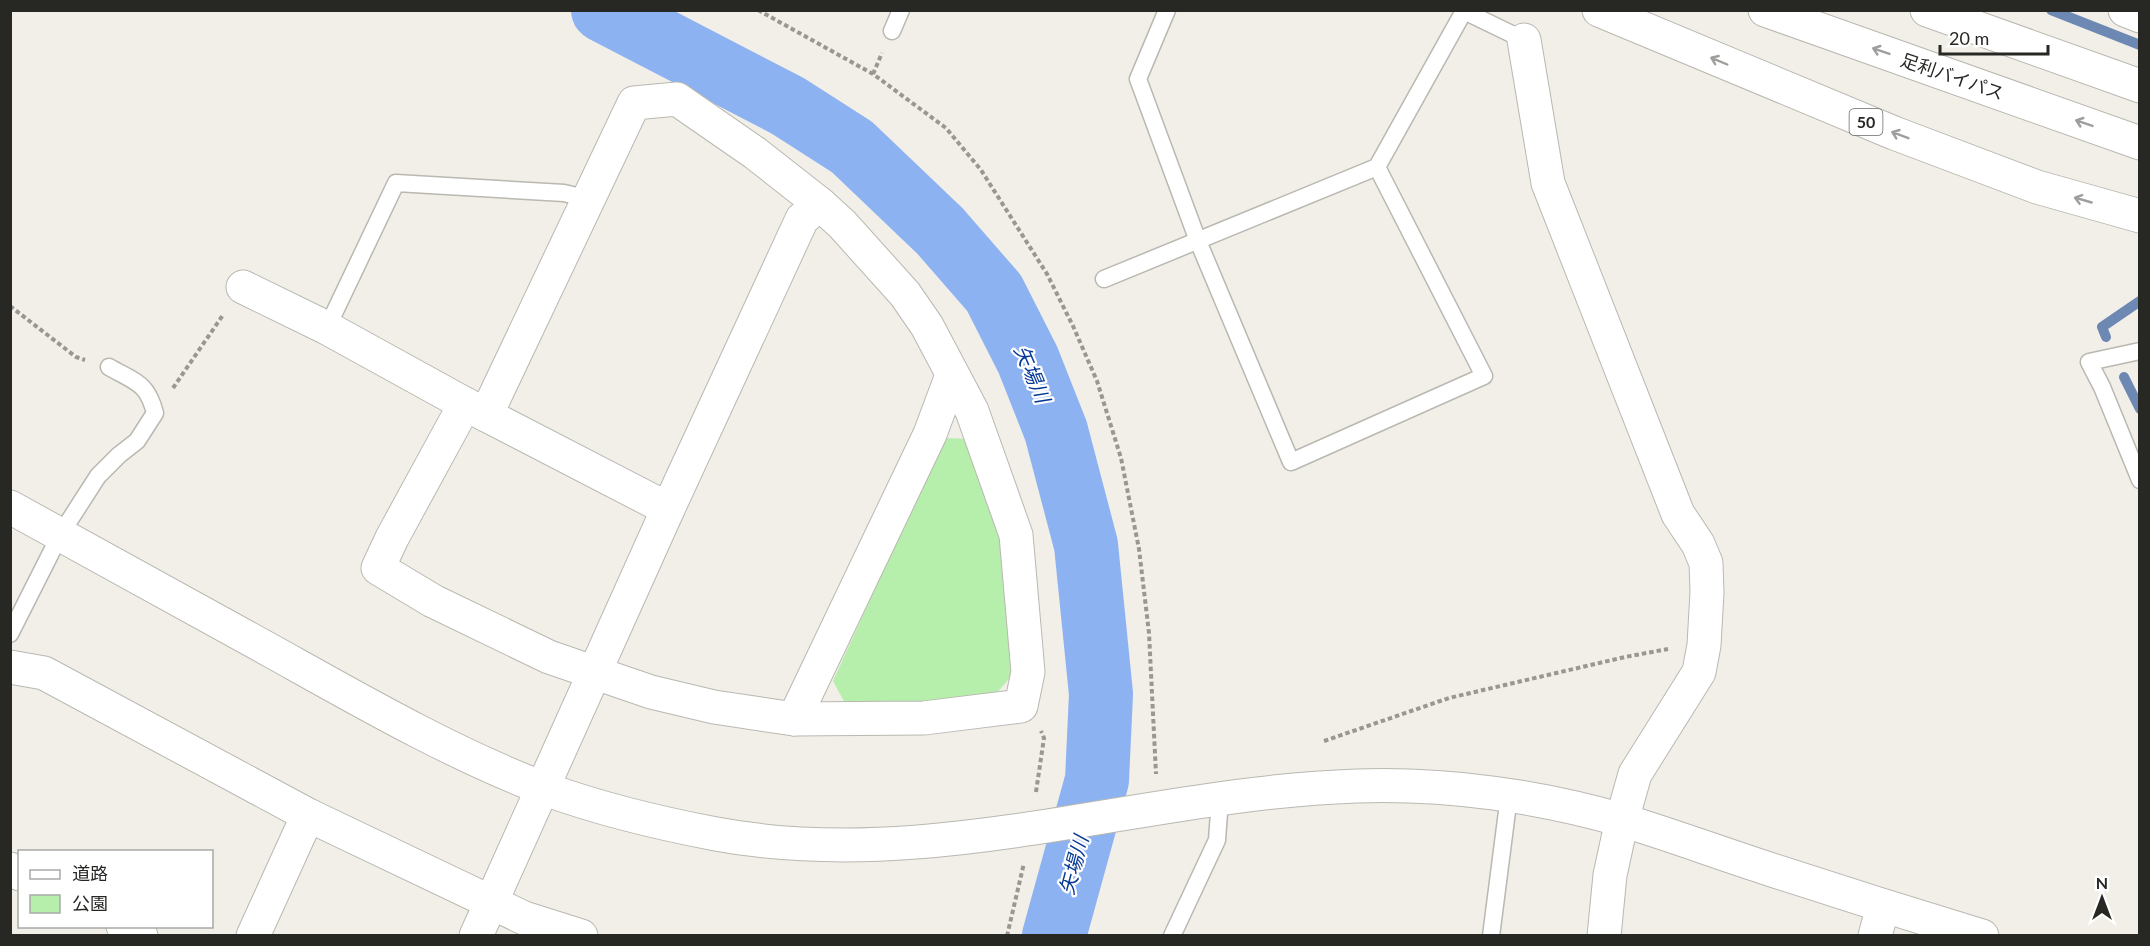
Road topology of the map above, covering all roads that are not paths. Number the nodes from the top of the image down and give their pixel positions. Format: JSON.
{"nodes":[{"id":1,"x":901,"y":10,"type":"edge"},
{"id":2,"x":1167,"y":10,"type":"edge"},
{"id":3,"x":1599,"y":10,"type":"edge"},
{"id":4,"x":1765,"y":10,"type":"edge"},
{"id":5,"x":1927,"y":10,"type":"edge"},
{"id":6,"x":2125,"y":10,"type":"edge"},
{"id":7,"x":1463,"y":11,"type":"edge"},
{"id":8,"x":2139,"y":16,"type":"edge"},
{"id":9,"x":892,"y":31,"type":"dead end"},
{"id":10,"x":1524,"y":40,"type":"joint"},
{"id":11,"x":2139,"y":86,"type":"edge"},
{"id":12,"x":2139,"y":143,"type":"edge"},
{"id":13,"x":1377,"y":166,"type":"junction"},
{"id":14,"x":590,"y":199,"type":"junction"},
{"id":15,"x":820,"y":204,"type":"junction"},
{"id":16,"x":2139,"y":216,"type":"edge"},
{"id":17,"x":1198,"y":241,"type":"junction"},
{"id":18,"x":1104,"y":279,"type":"dead end"},
{"id":19,"x":243,"y":287,"type":"road end"},
{"id":20,"x":327,"y":328,"type":"junction"},
{"id":21,"x":2139,"y":351,"type":"edge"},
{"id":22,"x":109,"y":367,"type":"road end"},
{"id":23,"x":952,"y":375,"type":"junction"},
{"id":24,"x":476,"y":409,"type":"junction"},
{"id":25,"x":2139,"y":480,"type":"edge"},
{"id":26,"x":10,"y":507,"type":"edge"},
{"id":27,"x":668,"y":509,"type":"junction"},
{"id":28,"x":60,"y":535,"type":"junction"},
{"id":29,"x":10,"y":634,"type":"edge"},
{"id":30,"x":10,"y":667,"type":"edge"},
{"id":31,"x":595,"y":674,"type":"junction"},
{"id":32,"x":794,"y":719,"type":"junction"},
{"id":33,"x":543,"y":788,"type":"junction"},
{"id":34,"x":1509,"y":796,"type":"junction"},
{"id":35,"x":1220,"y":800,"type":"junction"},
{"id":36,"x":308,"y":815,"type":"junction"},
{"id":37,"x":1622,"y":820,"type":"junction"},
{"id":38,"x":489,"y":903,"type":"junction"},
{"id":39,"x":1879,"y":921,"type":"edge"},
{"id":40,"x":125,"y":928,"type":"edge"},
{"id":41,"x":141,"y":936,"type":"edge"},
{"id":42,"x":253,"y":936,"type":"edge"},
{"id":43,"x":476,"y":936,"type":"edge"},
{"id":44,"x":581,"y":936,"type":"edge"},
{"id":45,"x":1172,"y":936,"type":"edge"},
{"id":46,"x":1491,"y":936,"type":"edge"},
{"id":47,"x":1604,"y":936,"type":"edge"},
{"id":48,"x":1982,"y":936,"type":"edge"}],
"edges":[{"from":1,"to":9,"type":"lane"},
{"from":2,"to":17,"type":"lane"},
{"from":16,"to":3,"type":"main road","number":"50","one_way":true},
{"from":12,"to":4,"type":"main road","name":"足利バイパス","one_way":true},
{"from":5,"to":11,"type":"main road"},
{"from":6,"to":8,"type":"main road"},
{"from":7,"to":10,"type":"lane"},
{"from":7,"to":13,"type":"lane"},
{"from":10,"to":37,"type":"main road"},
{"from":13,"to":17,"type":"lane"},
{"from":13,"to":17,"type":"lane"},
{"from":14,"to":15,"type":"main road"},
{"from":14,"to":20,"type":"lane"},
{"from":14,"to":24,"type":"main road"},
{"from":15,"to":23,"type":"main road"},
{"from":15,"to":27,"type":"main road"},
{"from":17,"to":18,"type":"lane"},
{"from":19,"to":20,"type":"main road"},
{"from":20,"to":24,"type":"main road"},
{"from":21,"to":25,"type":"lane"},
{"from":22,"to":28,"type":"lane"},
{"from":23,"to":32,"type":"main road"},
{"from":23,"to":32,"type":"main road"},
{"from":24,"to":27,"type":"main road"},
{"from":24,"to":31,"type":"main road"},
{"from":26,"to":28,"type":"main road"},
{"from":27,"to":31,"type":"main road"},
{"from":28,"to":29,"type":"lane"},
{"from":28,"to":33,"type":"main road"},
{"from":30,"to":36,"type":"main road"},
{"from":31,"to":32,"type":"main road"},
{"from":31,"to":33,"type":"main road"},
{"from":33,"to":35,"type":"main road"},
{"from":33,"to":38,"type":"main road"},
{"from":34,"to":35,"type":"main road"},
{"from":34,"to":37,"type":"main road"},
{"from":34,"to":46,"type":"lane"},
{"from":35,"to":45,"type":"lane"},
{"from":36,"to":38,"type":"main road"},
{"from":36,"to":42,"type":"main road"},
{"from":37,"to":39,"type":"main road"},
{"from":37,"to":47,"type":"main road"},
{"from":38,"to":43,"type":"main road"},
{"from":38,"to":44,"type":"main road"},
{"from":39,"to":48,"type":"main road"},
{"from":40,"to":41,"type":"main road"}]}
